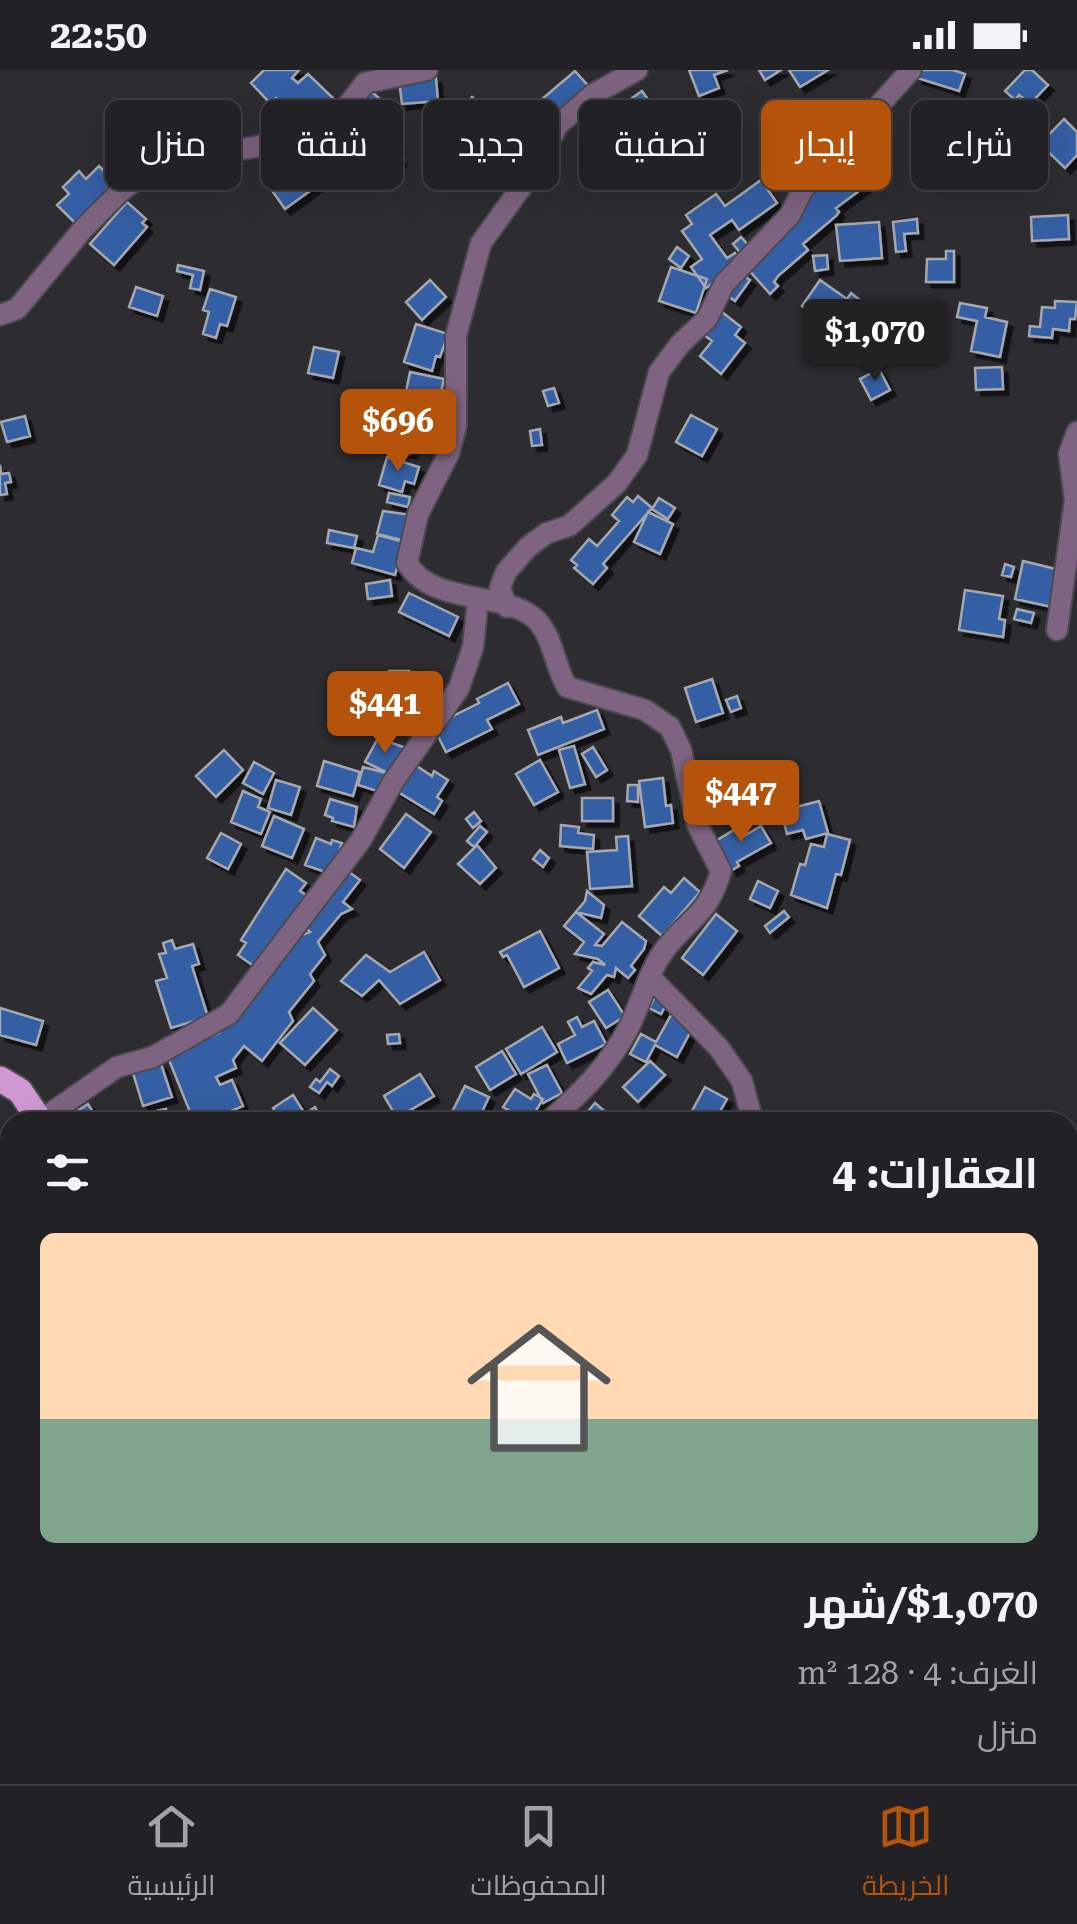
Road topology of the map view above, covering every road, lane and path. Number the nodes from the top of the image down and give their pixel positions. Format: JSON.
{"nodes":[{"id":1,"x":427,"y":70,"type":"edge"},
{"id":2,"x":637,"y":70,"type":"edge"},
{"id":3,"x":910,"y":70,"type":"edge"},
{"id":4,"x":0,"y":315,"type":"edge"},
{"id":5,"x":1077,"y":432,"type":"edge"},
{"id":6,"x":478,"y":600,"type":"junction"},
{"id":7,"x":507,"y":607,"type":"junction"},
{"id":8,"x":1057,"y":630,"type":"dead end"},
{"id":9,"x":650,"y":978,"type":"junction"},
{"id":10,"x":0,"y":1080,"type":"edge"},
{"id":11,"x":34,"y":1112,"type":"edge"},
{"id":12,"x":54,"y":1112,"type":"edge"},
{"id":13,"x":560,"y":1112,"type":"edge"},
{"id":14,"x":751,"y":1112,"type":"edge"}],
"edges":[{"from":1,"to":4,"type":"street"},
{"from":2,"to":6,"type":"street"},
{"from":3,"to":7,"type":"street"},
{"from":5,"to":8,"type":"street"},
{"from":6,"to":7,"type":"street"},
{"from":6,"to":12,"type":"street"},
{"from":7,"to":9,"type":"street"},
{"from":9,"to":13,"type":"street"},
{"from":9,"to":14,"type":"street"},
{"from":10,"to":11,"type":"main road"}]}
